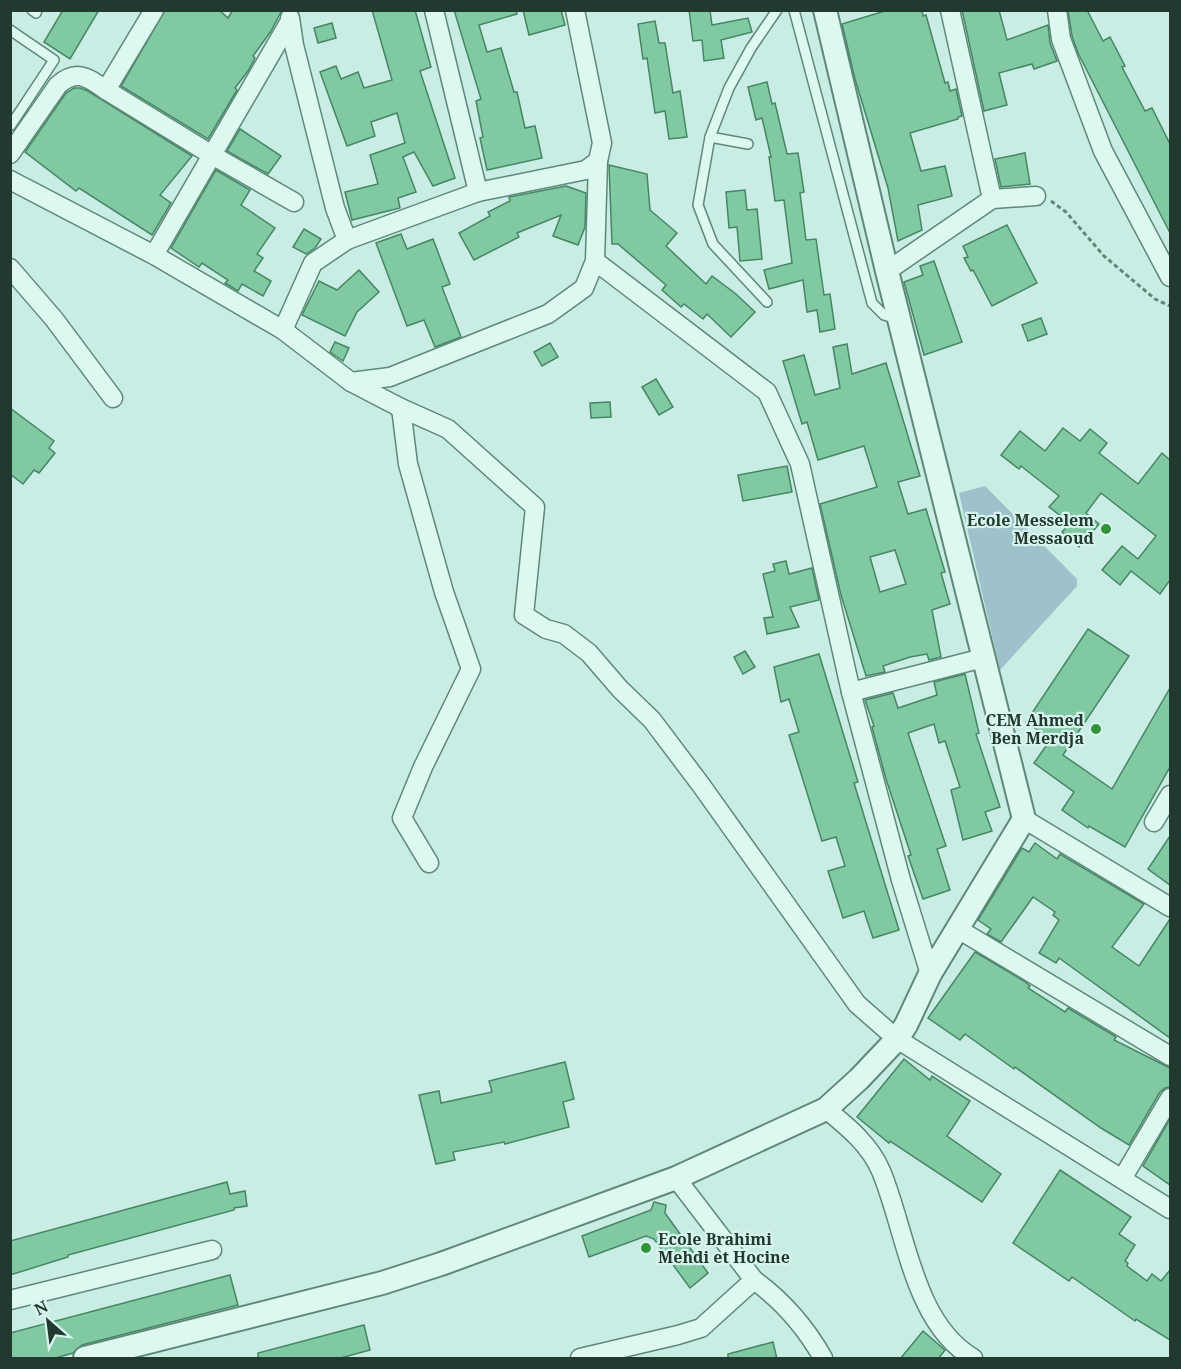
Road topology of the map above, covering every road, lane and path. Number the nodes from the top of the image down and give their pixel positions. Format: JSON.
{"nodes":[{"id":1,"x":32,"y":10,"type":"edge"},
{"id":2,"x":37,"y":10,"type":"edge"},
{"id":3,"x":154,"y":10,"type":"edge"},
{"id":4,"x":434,"y":10,"type":"edge"},
{"id":5,"x":575,"y":10,"type":"edge"},
{"id":6,"x":777,"y":10,"type":"edge"},
{"id":7,"x":794,"y":10,"type":"edge"},
{"id":8,"x":825,"y":10,"type":"edge"},
{"id":9,"x":950,"y":10,"type":"edge"},
{"id":10,"x":1057,"y":10,"type":"edge"},
{"id":11,"x":289,"y":16,"type":"edge"},
{"id":12,"x":10,"y":30,"type":"edge"},
{"id":13,"x":106,"y":90,"type":"junction"},
{"id":14,"x":11,"y":125,"type":"edge"},
{"id":15,"x":710,"y":136,"type":"junction"},
{"id":16,"x":748,"y":144,"type":"dead end"},
{"id":17,"x":10,"y":154,"type":"edge"},
{"id":18,"x":212,"y":155,"type":"junction"},
{"id":19,"x":598,"y":161,"type":"junction"},
{"id":20,"x":10,"y":180,"type":"edge"},
{"id":21,"x":478,"y":192,"type":"junction"},
{"id":22,"x":1036,"y":196,"type":"joint"},
{"id":23,"x":992,"y":199,"type":"junction"},
{"id":24,"x":294,"y":202,"type":"dead end"},
{"id":25,"x":347,"y":240,"type":"junction"},
{"id":26,"x":154,"y":255,"type":"junction"},
{"id":27,"x":595,"y":261,"type":"junction"},
{"id":28,"x":10,"y":268,"type":"edge"},
{"id":29,"x":887,"y":271,"type":"junction"},
{"id":30,"x":1170,"y":277,"type":"edge"},
{"id":31,"x":767,"y":302,"type":"dead end"},
{"id":32,"x":1170,"y":306,"type":"edge"},
{"id":33,"x":900,"y":320,"type":"junction"},
{"id":34,"x":283,"y":330,"type":"junction"},
{"id":35,"x":351,"y":382,"type":"junction"},
{"id":36,"x":113,"y":398,"type":"dead end"},
{"id":37,"x":402,"y":408,"type":"junction"},
{"id":38,"x":983,"y":658,"type":"junction"},
{"id":39,"x":850,"y":692,"type":"junction"},
{"id":40,"x":1170,"y":795,"type":"edge"},
{"id":41,"x":1024,"y":819,"type":"junction"},
{"id":42,"x":1154,"y":822,"type":"dead end"},
{"id":43,"x":429,"y":863,"type":"dead end"},
{"id":44,"x":1170,"y":906,"type":"edge"},
{"id":45,"x":958,"y":930,"type":"junction"},
{"id":46,"x":930,"y":974,"type":"junction"},
{"id":47,"x":897,"y":1039,"type":"junction"},
{"id":48,"x":1170,"y":1056,"type":"edge"},
{"id":49,"x":1170,"y":1098,"type":"edge"},
{"id":50,"x":826,"y":1109,"type":"junction"},
{"id":51,"x":676,"y":1178,"type":"junction"},
{"id":52,"x":1122,"y":1179,"type":"junction"},
{"id":53,"x":1170,"y":1209,"type":"edge"},
{"id":54,"x":212,"y":1250,"type":"dead end"},
{"id":55,"x":754,"y":1280,"type":"junction"},
{"id":56,"x":10,"y":1300,"type":"edge"},
{"id":57,"x":85,"y":1359,"type":"edge"},
{"id":58,"x":580,"y":1359,"type":"edge"},
{"id":59,"x":823,"y":1359,"type":"edge"},
{"id":60,"x":973,"y":1359,"type":"edge"}],
"edges":[{"from":1,"to":2,"type":"lane"},
{"from":3,"to":13,"type":"street"},
{"from":4,"to":21,"type":"street"},
{"from":5,"to":19,"type":"street"},
{"from":6,"to":15,"type":"lane"},
{"from":7,"to":33,"type":"lane"},
{"from":8,"to":29,"type":"street"},
{"from":9,"to":23,"type":"street"},
{"from":10,"to":30,"type":"street"},
{"from":11,"to":18,"type":"street"},
{"from":11,"to":25,"type":"street"},
{"from":12,"to":14,"type":"lane"},
{"from":13,"to":17,"type":"street"},
{"from":13,"to":18,"type":"street"},
{"from":15,"to":16,"type":"lane"},
{"from":15,"to":31,"type":"lane"},
{"from":18,"to":24,"type":"street"},
{"from":18,"to":26,"type":"street"},
{"from":19,"to":21,"type":"street"},
{"from":19,"to":27,"type":"street"},
{"from":20,"to":26,"type":"street"},
{"from":21,"to":25,"type":"street"},
{"from":22,"to":23,"type":"street"},
{"from":22,"to":32,"type":"path"},
{"from":23,"to":29,"type":"street"},
{"from":25,"to":34,"type":"street"},
{"from":26,"to":34,"type":"street"},
{"from":27,"to":35,"type":"street"},
{"from":27,"to":39,"type":"street"},
{"from":28,"to":36,"type":"street"},
{"from":29,"to":33,"type":"street"},
{"from":33,"to":38,"type":"street"},
{"from":34,"to":35,"type":"street"},
{"from":35,"to":37,"type":"street"},
{"from":37,"to":43,"type":"street"},
{"from":37,"to":47,"type":"street"},
{"from":38,"to":39,"type":"street"},
{"from":38,"to":41,"type":"street"},
{"from":39,"to":46,"type":"street"},
{"from":40,"to":42,"type":"street"},
{"from":41,"to":44,"type":"street"},
{"from":41,"to":45,"type":"street"},
{"from":45,"to":46,"type":"street"},
{"from":45,"to":48,"type":"street"},
{"from":46,"to":47,"type":"street"},
{"from":47,"to":50,"type":"street"},
{"from":47,"to":52,"type":"street"},
{"from":49,"to":52,"type":"street"},
{"from":50,"to":51,"type":"street"},
{"from":50,"to":60,"type":"street"},
{"from":51,"to":55,"type":"street"},
{"from":51,"to":57,"type":"street"},
{"from":52,"to":53,"type":"street"},
{"from":54,"to":56,"type":"street"},
{"from":55,"to":58,"type":"street"},
{"from":55,"to":59,"type":"street"}]}
